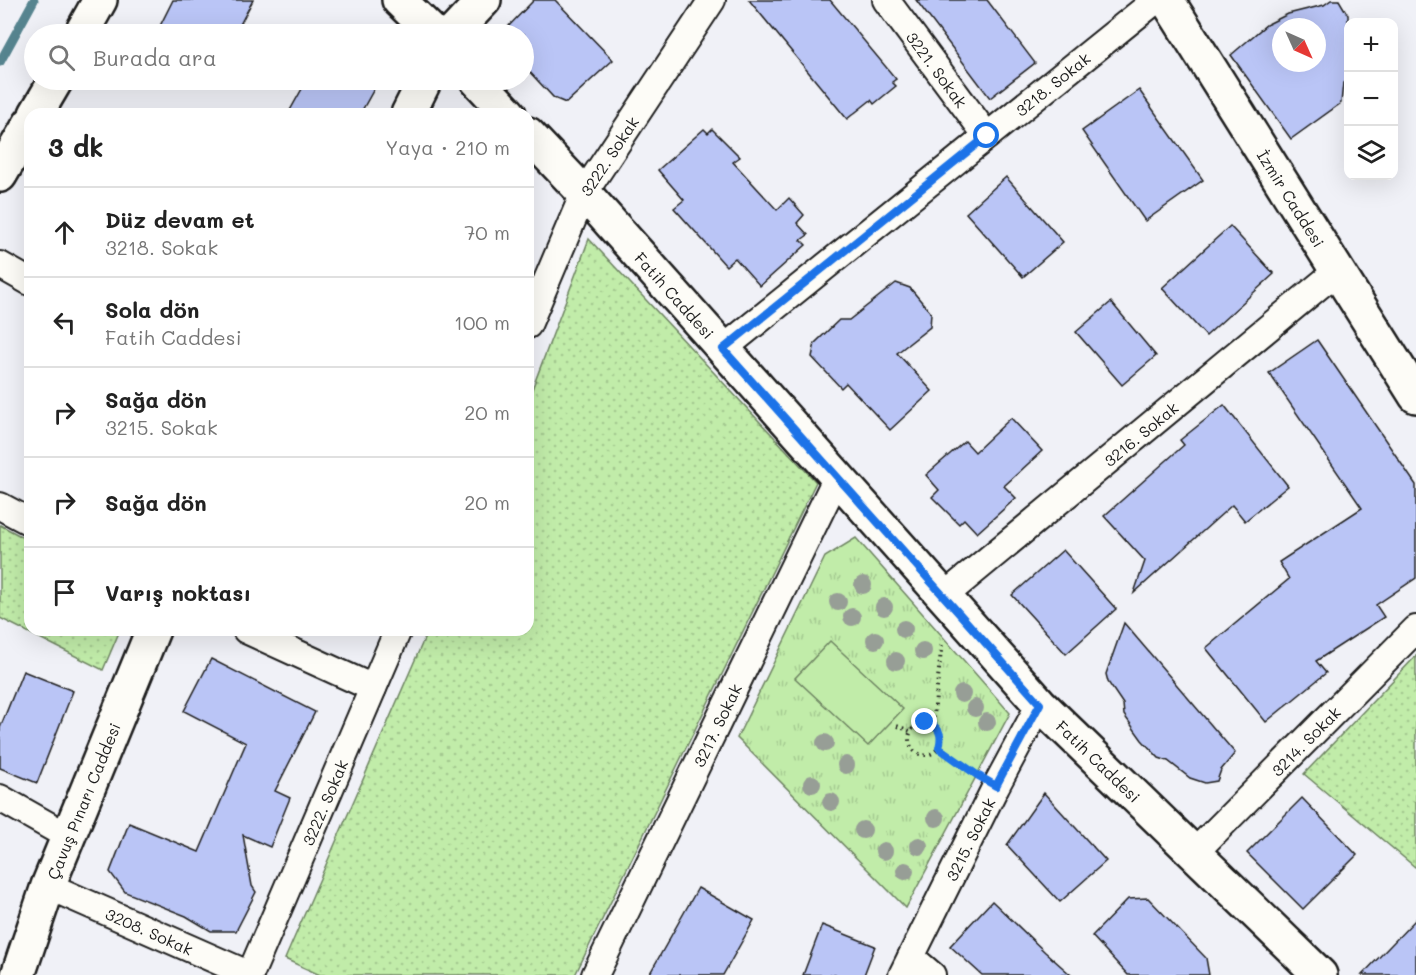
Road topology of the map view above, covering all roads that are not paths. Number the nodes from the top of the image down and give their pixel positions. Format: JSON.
{"nodes":[{"id":1,"x":100,"y":0,"type":"edge"},
{"id":2,"x":399,"y":0,"type":"edge"},
{"id":3,"x":484,"y":0,"type":"edge"},
{"id":4,"x":712,"y":0,"type":"edge"},
{"id":5,"x":886,"y":0,"type":"edge"},
{"id":6,"x":1156,"y":0,"type":"edge"},
{"id":7,"x":1167,"y":0,"type":"edge"},
{"id":8,"x":87,"y":24,"type":"edge"},
{"id":9,"x":424,"y":24,"type":"edge"},
{"id":10,"x":461,"y":24,"type":"edge"},
{"id":11,"x":50,"y":90,"type":"edge"},
{"id":12,"x":420,"y":90,"type":"edge"},
{"id":13,"x":487,"y":90,"type":"edge"},
{"id":14,"x":40,"y":108,"type":"edge"},
{"id":15,"x":411,"y":108,"type":"edge"},
{"id":16,"x":504,"y":108,"type":"edge"},
{"id":17,"x":24,"y":134,"type":"edge"},
{"id":18,"x":987,"y":136,"type":"junction"},
{"id":19,"x":534,"y":140,"type":"edge"},
{"id":20,"x":0,"y":175,"type":"edge"},
{"id":21,"x":584,"y":193,"type":"junction"},
{"id":22,"x":0,"y":265,"type":"edge"},
{"id":23,"x":1337,"y":271,"type":"junction"},
{"id":24,"x":24,"y":279,"type":"edge"},
{"id":25,"x":534,"y":310,"type":"edge"},
{"id":26,"x":723,"y":349,"type":"junction"},
{"id":27,"x":1416,"y":396,"type":"edge"},
{"id":28,"x":837,"y":477,"type":"junction"},
{"id":29,"x":0,"y":506,"type":"edge"},
{"id":30,"x":24,"y":519,"type":"edge"},
{"id":31,"x":944,"y":596,"type":"junction"},
{"id":32,"x":1416,"y":629,"type":"edge"},
{"id":33,"x":151,"y":636,"type":"edge"},
{"id":34,"x":259,"y":636,"type":"edge"},
{"id":35,"x":395,"y":636,"type":"edge"},
{"id":36,"x":373,"y":688,"type":"junction"},
{"id":37,"x":1040,"y":704,"type":"junction"},
{"id":38,"x":0,"y":798,"type":"edge"},
{"id":39,"x":69,"y":837,"type":"junction"},
{"id":40,"x":1194,"y":852,"type":"junction"},
{"id":41,"x":48,"y":886,"type":"junction"},
{"id":42,"x":906,"y":966,"type":"edge"},
{"id":43,"x":18,"y":975,"type":"edge"},
{"id":44,"x":250,"y":975,"type":"edge"},
{"id":45,"x":595,"y":975,"type":"edge"},
{"id":46,"x":932,"y":975,"type":"edge"},
{"id":47,"x":1320,"y":975,"type":"edge"}],
"edges":[{"from":1,"to":8,"type":"street"},
{"from":2,"to":9,"type":"street"},
{"from":3,"to":10,"type":"street"},
{"from":4,"to":21,"type":"street","name":"3222. Sokak"},
{"from":5,"to":18,"type":"street","name":"3221. Sokak"},
{"from":6,"to":18,"type":"street","name":"3218. Sokak"},
{"from":7,"to":23,"type":"street","name":"İzmir Caddesi"},
{"from":11,"to":14,"type":"street"},
{"from":12,"to":15,"type":"street"},
{"from":13,"to":16,"type":"street"},
{"from":17,"to":20,"type":"street"},
{"from":18,"to":26,"type":"street","name":"3218. Sokak"},
{"from":19,"to":21,"type":"street","name":"Fatih Caddesi"},
{"from":21,"to":25,"type":"street","name":"3222. Sokak"},
{"from":21,"to":26,"type":"street","name":"Fatih Caddesi"},
{"from":22,"to":24,"type":"street"},
{"from":23,"to":27,"type":"street","name":"İzmir Caddesi"},
{"from":23,"to":31,"type":"street","name":"3216. Sokak"},
{"from":26,"to":28,"type":"street","name":"Fatih Caddesi"},
{"from":28,"to":31,"type":"street","name":"Fatih Caddesi"},
{"from":28,"to":45,"type":"street","name":"3217. Sokak"},
{"from":29,"to":30,"type":"street"},
{"from":31,"to":37,"type":"street","name":"Fatih Caddesi"},
{"from":32,"to":40,"type":"street","name":"3214. Sokak"},
{"from":33,"to":39,"type":"street","name":"Çavuş Pınarı Caddesi"},
{"from":34,"to":36,"type":"street"},
{"from":35,"to":36,"type":"street","name":"3222. Sokak"},
{"from":36,"to":44,"type":"street","name":"3222. Sokak"},
{"from":37,"to":40,"type":"street","name":"Fatih Caddesi"},
{"from":37,"to":42,"type":"street","name":"3215. Sokak"},
{"from":38,"to":39,"type":"street"},
{"from":39,"to":41,"type":"street","name":"Çavuş Pınarı Caddesi"},
{"from":40,"to":47,"type":"street","name":"Fatih Caddesi"},
{"from":41,"to":43,"type":"street","name":"Çavuş Pınarı Caddesi"},
{"from":41,"to":44,"type":"street","name":"3208. Sokak"},
{"from":42,"to":46,"type":"street"}]}
